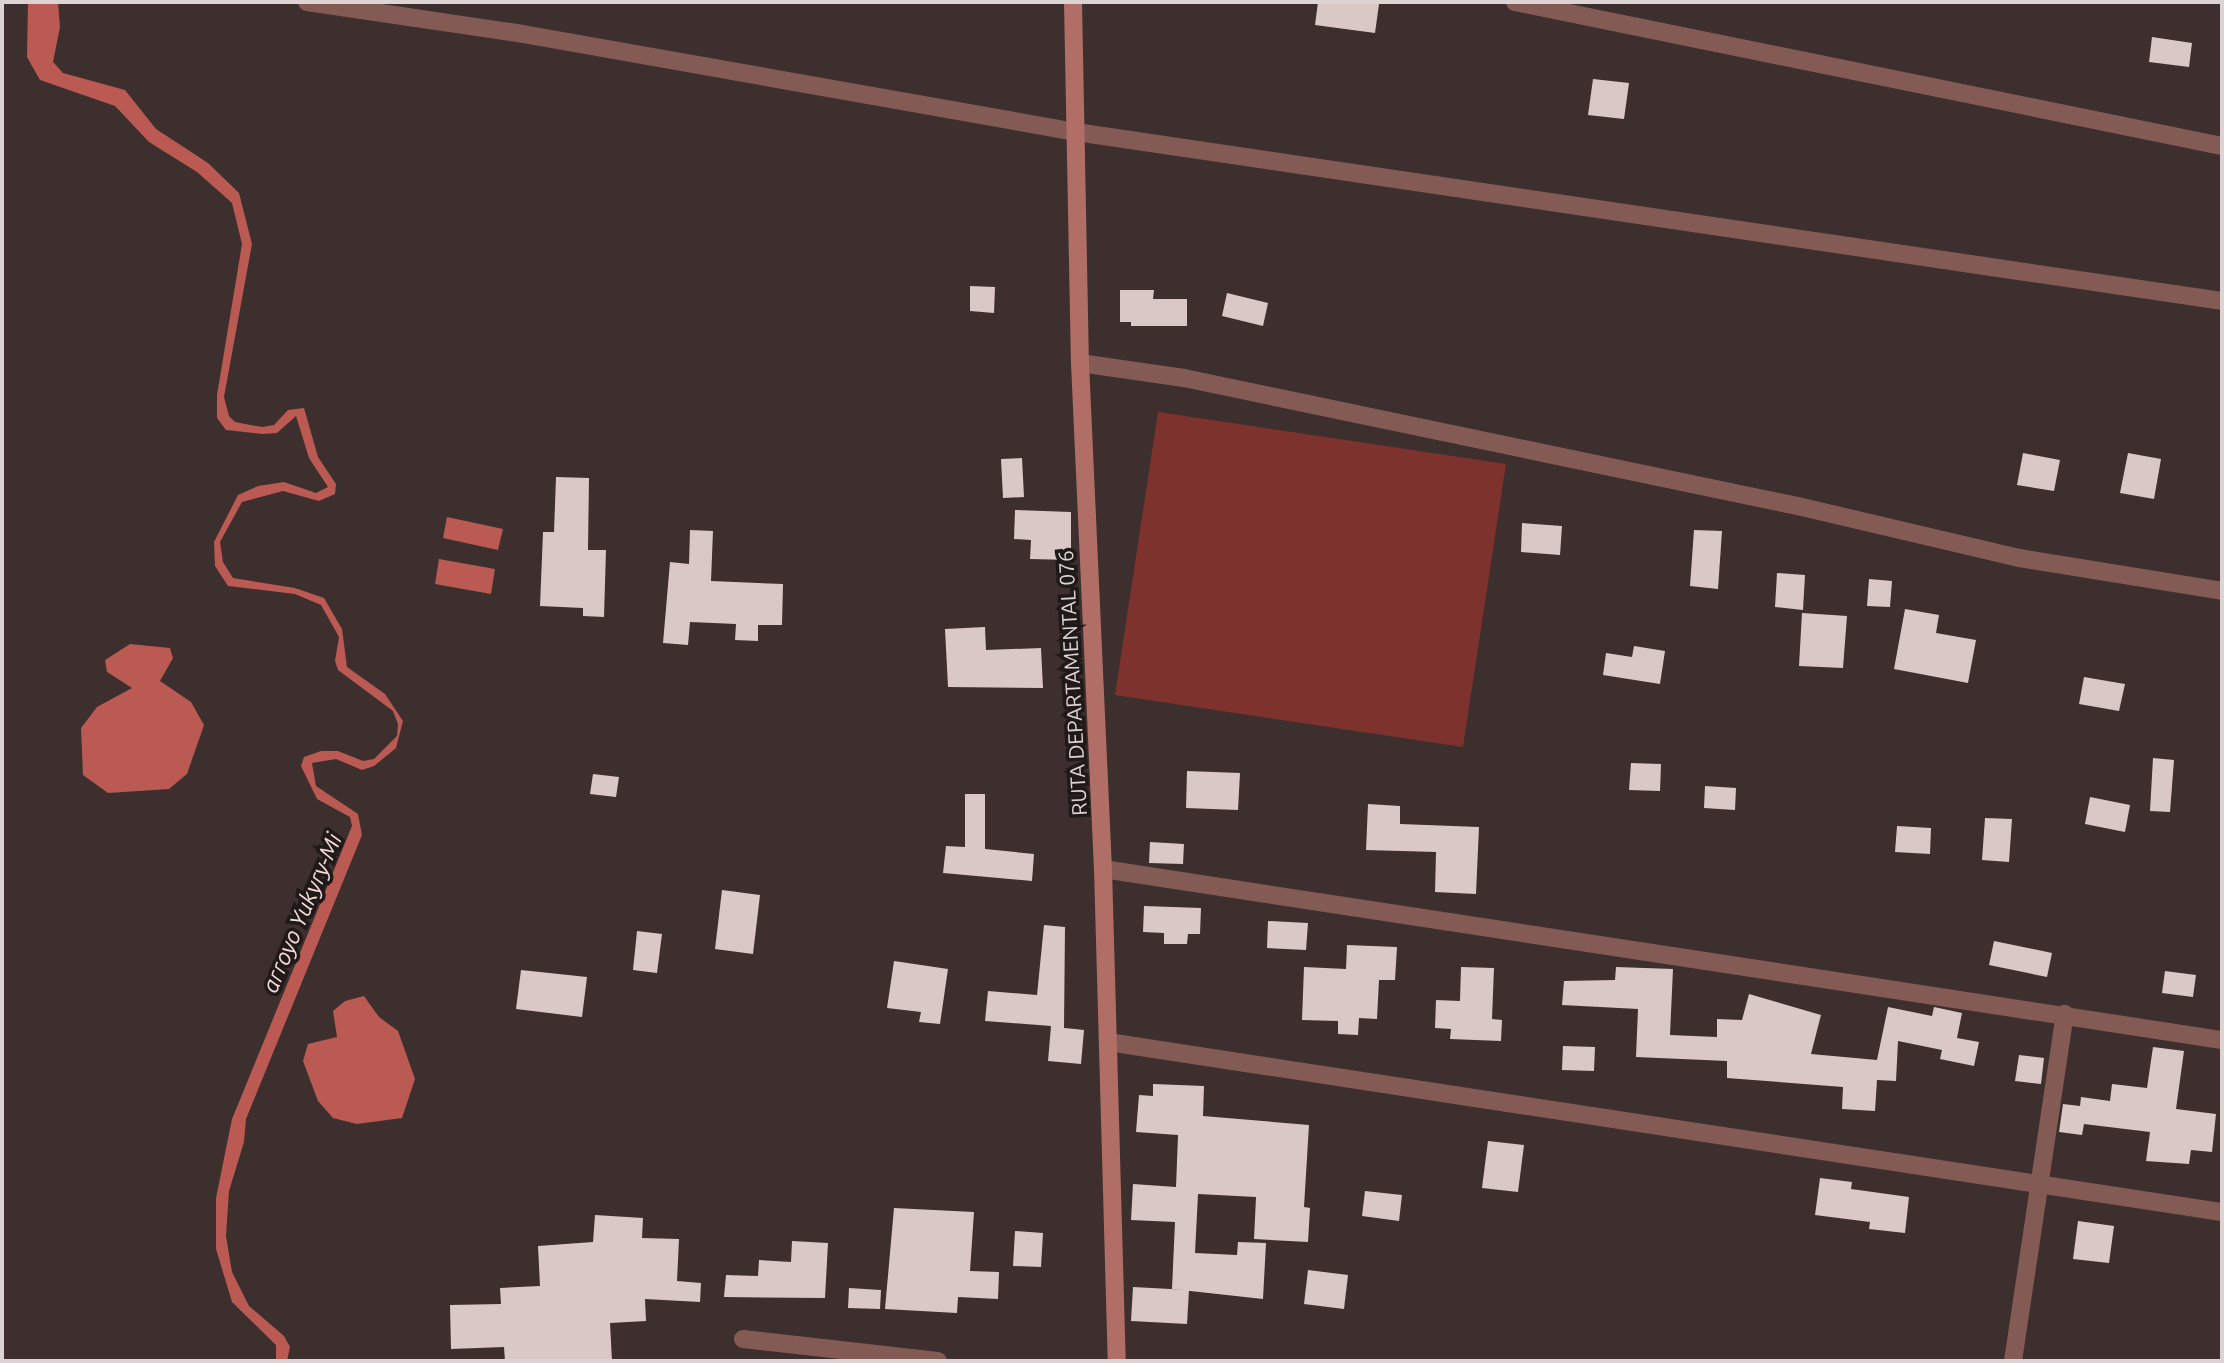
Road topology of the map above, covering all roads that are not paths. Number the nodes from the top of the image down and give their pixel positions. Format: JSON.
{"nodes":[{"id":1,"x":307,"y":2,"type":"edge"},
{"id":2,"x":1073,"y":2,"type":"edge"},
{"id":3,"x":1515,"y":2,"type":"edge"},
{"id":4,"x":1076,"y":132,"type":"junction"},
{"id":5,"x":2222,"y":146,"type":"edge"},
{"id":6,"x":2222,"y":302,"type":"edge"},
{"id":7,"x":1080,"y":363,"type":"junction"},
{"id":8,"x":2222,"y":591,"type":"edge"},
{"id":9,"x":1103,"y":869,"type":"junction"},
{"id":10,"x":2065,"y":1014,"type":"junction"},
{"id":11,"x":2222,"y":1040,"type":"edge"},
{"id":12,"x":1108,"y":1042,"type":"junction"},
{"id":13,"x":2039,"y":1184,"type":"junction"},
{"id":14,"x":2222,"y":1212,"type":"edge"},
{"id":15,"x":743,"y":1339,"type":"dead end"},
{"id":16,"x":938,"y":1361,"type":"edge"},
{"id":17,"x":1117,"y":1361,"type":"edge"},
{"id":18,"x":2013,"y":1361,"type":"edge"}],
"edges":[{"from":1,"to":4,"type":"street"},
{"from":2,"to":4,"type":"main road","name":"RUTA DEPARTAMENTAL 076"},
{"from":3,"to":5,"type":"street"},
{"from":4,"to":6,"type":"street"},
{"from":4,"to":7,"type":"main road","name":"RUTA DEPARTAMENTAL 076"},
{"from":7,"to":8,"type":"street"},
{"from":7,"to":9,"type":"main road","name":"RUTA DEPARTAMENTAL 076"},
{"from":9,"to":10,"type":"street"},
{"from":9,"to":12,"type":"main road","name":"RUTA DEPARTAMENTAL 076"},
{"from":10,"to":11,"type":"street"},
{"from":10,"to":13,"type":"street"},
{"from":12,"to":13,"type":"street"},
{"from":12,"to":17,"type":"main road","name":"RUTA DEPARTAMENTAL 076"},
{"from":13,"to":14,"type":"street"},
{"from":13,"to":18,"type":"street"},
{"from":15,"to":16,"type":"street"}]}
